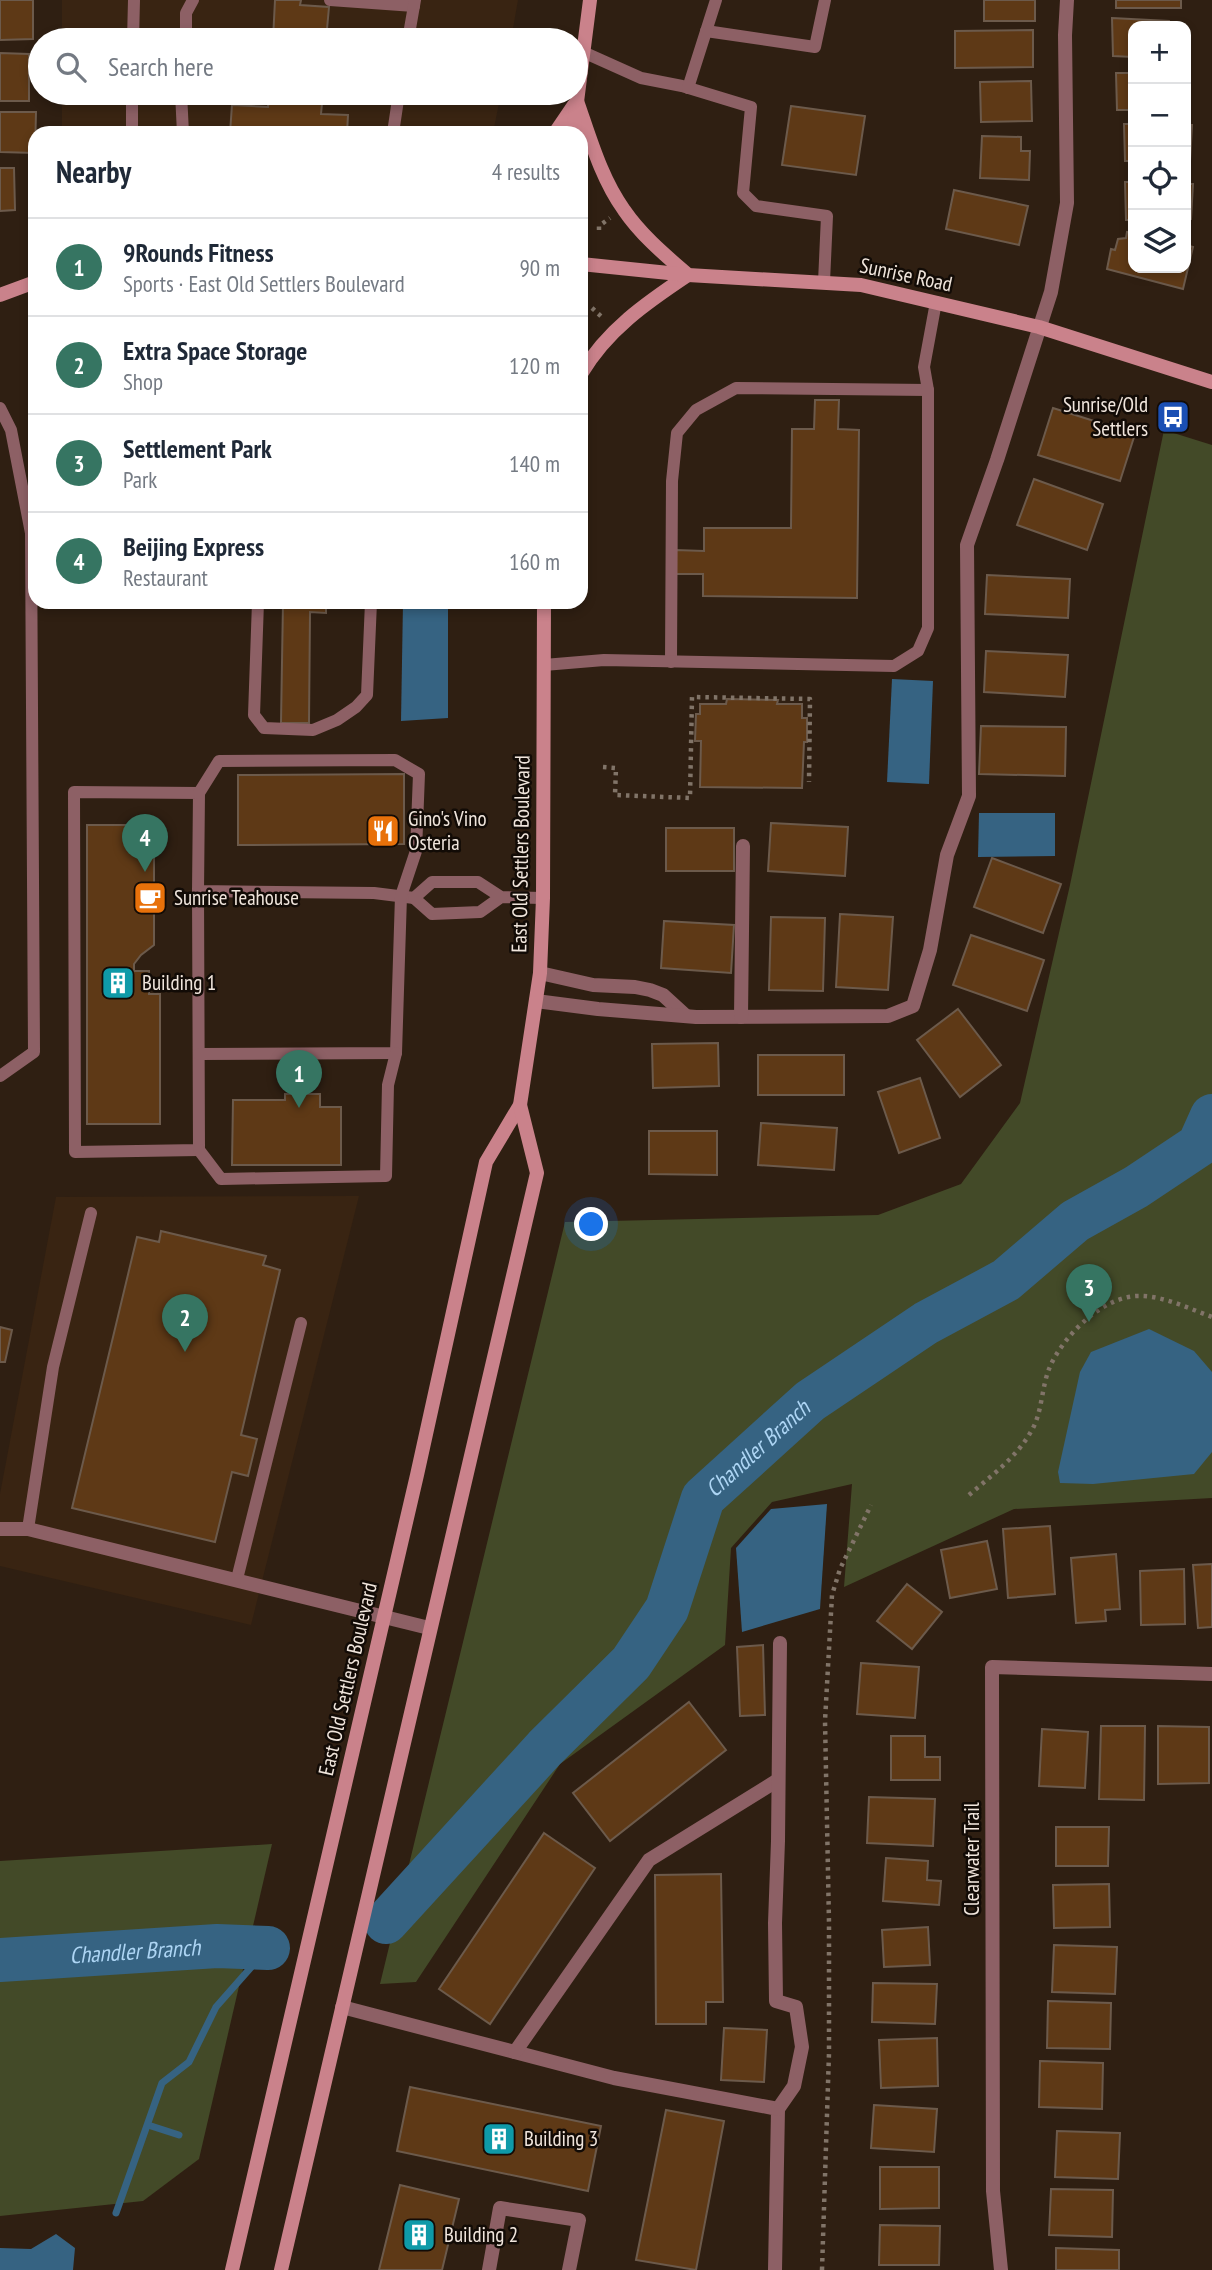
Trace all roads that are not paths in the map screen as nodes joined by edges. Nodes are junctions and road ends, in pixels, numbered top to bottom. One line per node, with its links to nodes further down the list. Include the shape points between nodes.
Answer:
1 (134, 0): 9 (lane)
2 (193, 0): 10 (lane, via 186,13)
3 (330, 0): 8 (lane)
4 (590, 0): 12 (main road)
5 (716, 0): 13 (lane)
6 (825, 0): 13 (lane, via 814,47)
7 (1067, 0): 35 (street, via 1067,203 1051,292)
8 (414, 3): 11 (lane)
9 (133, 28)
10 (187, 28)
11 (410, 28)
12 (586, 28)
13 (706, 31): 15 (lane)
14 (588, 54): 15 (lane, via 641,78)
15 (688, 88): 31 (lane, via 751,107 743,194 756,206 827,216)
16 (132, 105): 22 (lane)
17 (182, 105): 23 (lane)
18 (398, 105): 24 (lane)
19 (574, 105): 25 (main road)
20 (576, 105): 26 (main road)
21 (578, 105): 27 (main road)
22 (131, 126)
23 (183, 126)
24 (394, 126)
25 (560, 126)
26 (574, 126)
27 (586, 126)
28 (588, 131): 30 (main road, via 622,208)
29 (588, 265): 30 (main road, Sunrise Road)
30 (688, 275): 31 (main road, Sunrise Road); 36 (main road, via 627,318)
31 (824, 282): 34 (main road, Sunrise Road, via 861,285)
32 (28, 285): 33 (main road)
33 (0, 295)
34 (936, 302): 35 (main road, Sunrise Road); 38 (lane, via 924,367)
35 (1039, 327): 37 (main road, Sunrise Road); 56 (street, via 967,545 968,796 947,855 930,950 913,1006 888,1016)
36 (588, 363)
37 (1212, 382)
38 (928, 390): 45 (lane, via 736,388 696,410 677,433 672,481); 45 (lane, via 928,628 918,651 894,666)
39 (0, 408): 40 (lane, via 11,430)
40 (28, 518)
41 (31, 609): 59 (lane, via 34,1052)
42 (258, 609): 43 (lane, via 254,715 264,728 313,730 337,720 367,695)
43 (371, 609)
44 (544, 609): 46 (main road, East Old Settlers Boulevard)
45 (671, 662): 46 (lane)
46 (544, 664): 52 (main road, East Old Settlers Boulevard)
47 (199, 793): 49 (lane); 50 (lane, via 219,761 395,760 419,774 416,851); 61 (lane, via 74,792 75,1152)
48 (743, 846): 56 (street)
49 (198, 891): 50 (lane, via 374,892); 58 (lane)
50 (408, 897): 51 (lane, via 432,882 478,882); 51 (lane, via 432,914 480,912); 57 (lane)
51 (501, 897): 52 (lane)
52 (543, 898): 53 (main road, East Old Settlers Boulevard)
53 (540, 973): 54 (main road, East Old Settlers Boulevard); 55 (street, via 593,985 650,990)
54 (536, 1001): 55 (street); 60 (main road, East Old Settlers Boulevard)
55 (691, 1016): 56 (street)
56 (741, 1017)
57 (396, 1053): 58 (lane); 61 (lane, via 388,1085 386,1176 221,1179)
58 (199, 1054): 61 (lane)
59 (0, 1076)
60 (520, 1105): 67 (main road, East Old Settlers Boulevard, via 486,1162); 68 (main road, East Old Settlers Boulevard, via 537,1173)
61 (199, 1150)
62 (91, 1213): 65 (lane, via 53,1367)
63 (301, 1323): 66 (lane)
64 (0, 1529): 65 (street)
65 (28, 1529): 66 (street)
66 (237, 1579): 67 (street)
67 (384, 1616): 68 (street); 75 (main road, East Old Settlers Boulevard)
68 (429, 1628): 72 (main road, East Old Settlers Boulevard)
69 (780, 1643): 71 (street)
70 (1212, 1674): 80 (street, Clearwater Trail, via 992,1667 993,2191)
71 (778, 1780): 73 (street, via 649,1860); 74 (street, via 776,2001 796,2007 802,2047 794,2086)
72 (342, 2007): 73 (street); 76 (main road, East Old Settlers Boulevard)
73 (515, 2052): 74 (street, via 614,2078)
74 (778, 2109): 79 (street)
75 (232, 2270)
76 (281, 2270)
77 (489, 2270): 78 (street, via 500,2208 579,2220)
78 (569, 2270)
79 (775, 2270)
80 (1001, 2270)

